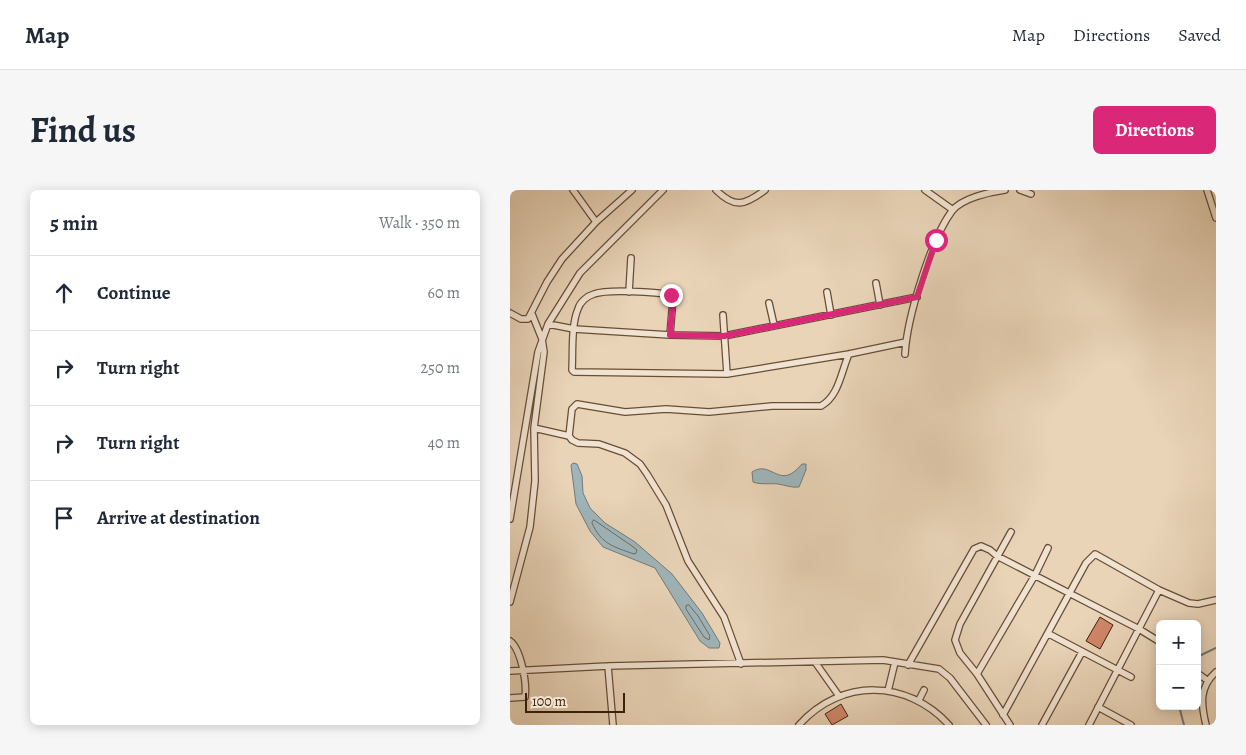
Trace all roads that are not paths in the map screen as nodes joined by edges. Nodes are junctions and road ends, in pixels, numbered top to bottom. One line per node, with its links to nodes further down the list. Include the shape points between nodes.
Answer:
1 (573, 190): 13 (street)
2 (632, 190): 13 (street)
3 (663, 190): 25 (street, via 580,273)
4 (716, 190): 5 (street, via 737,204)
5 (765, 190)
6 (925, 190): 11 (street)
7 (1005, 190): 11 (street, via 979,195)
8 (1020, 190): 10 (street)
9 (1207, 190): 12 (street)
10 (1031, 194)
11 (953, 210): 18 (street, via 932,248)
12 (1216, 218)
13 (596, 222): 22 (street, via 562,259)
14 (631, 258): 16 (street)
15 (876, 283): 20 (street)
16 (629, 292): 27 (street, via 600,292 587,298 578,309); 28 (street, via 671,295)
17 (827, 292): 24 (street)
18 (917, 297): 20 (street); 31 (street)
19 (769, 303): 26 (street)
20 (880, 305): 24 (street)
21 (510, 314): 22 (street, via 525,320)
22 (532, 314): 30 (street)
23 (723, 315): 29 (street)
24 (831, 315): 26 (street)
25 (548, 324): 27 (street); 30 (street)
26 (774, 325): 29 (street)
27 (574, 329): 28 (street); 34 (street, via 574,372)
28 (670, 335): 29 (street)
29 (724, 336): 34 (street)
30 (542, 339): 35 (street, via 543,364); 37 (street)
31 (906, 342): 32 (street); 33 (street)
32 (849, 354): 34 (street); 36 (street, via 834,395 820,406 772,406 709,412 666,409 625,412 577,404 572,410)
33 (905, 354)
34 (727, 374)
35 (534, 428): 36 (street); 45 (street, via 535,482 530,527)
36 (569, 436): 53 (street, via 578,443 599,444 625,454 640,464 666,505 688,561 724,618)
37 (510, 518)
38 (1011, 532): 40 (street)
39 (1048, 548): 41 (street)
40 (997, 556): 41 (street); 54 (street, via 981,546 974,549); 60 (street, via 960,624 955,640 960,653)
41 (1035, 576): 43 (street); 60 (street)
42 (1159, 590): 43 (street, via 1095,554 1086,563); 44 (street, via 1189,603); 46 (street)
43 (1069, 594): 46 (street); 47 (street)
44 (1216, 600)
45 (510, 602)
46 (1139, 629): 48 (street); 58 (street)
47 (1049, 634): 50 (street); 71 (street)
48 (1156, 640)
49 (510, 641): 56 (street, via 519,652)
50 (1082, 652): 58 (street); 78 (street)
51 (815, 662): 52 (street); 53 (street); 66 (street)
52 (896, 662): 54 (street); 64 (street)
53 (741, 664): 55 (street)
54 (908, 665): 76 (street, via 939,669 950,678)
55 (608, 666): 56 (street); 72 (street)
56 (522, 670): 57 (street); 67 (street, via 525,697)
57 (510, 671)
58 (1117, 671): 62 (street); 69 (street)
59 (1216, 672): 63 (street)
60 (977, 674): 71 (street)
61 (1201, 676): 63 (street)
62 (1131, 677)
63 (1207, 680): 81 (street, via 1202,697)
64 (888, 690): 66 (street, via 863,690); 68 (street)
65 (924, 690): 68 (street)
66 (839, 696): 73 (street, via 815,709)
67 (510, 698)
68 (918, 700): 70 (street)
69 (1098, 707): 79 (street); 80 (street)
70 (939, 714): 74 (street); 75 (street)
71 (1003, 715): 77 (street)
72 (613, 725)
73 (799, 725)
74 (944, 725)
75 (949, 725)
76 (986, 725)
77 (1010, 725)
78 (1042, 725)
79 (1089, 725)
80 (1131, 725)
81 (1206, 725)

